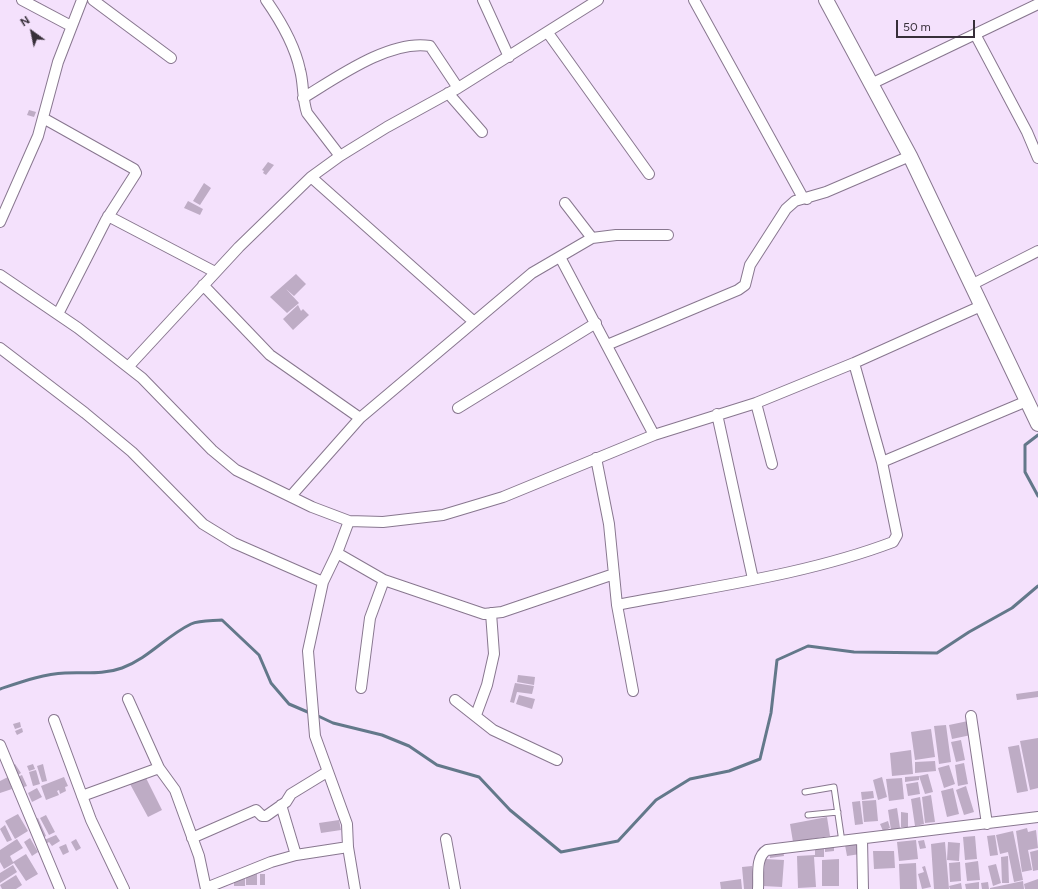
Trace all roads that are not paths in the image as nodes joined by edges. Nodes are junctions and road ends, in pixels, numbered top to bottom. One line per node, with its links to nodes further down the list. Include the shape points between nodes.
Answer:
1 (22, 0): 10 (street)
2 (82, 0): 10 (street)
3 (93, 0): 14 (street)
4 (266, 0): 18 (street, via 293,48 300,70)
5 (483, 0): 13 (street)
6 (598, 0): 11 (street)
7 (694, 0): 26 (street, via 802,196)
8 (826, 0): 15 (main road)
9 (1038, 4): 12 (street)
10 (71, 26): 19 (street)
11 (548, 33): 13 (street); 24 (street)
12 (975, 34): 15 (street); 23 (street)
13 (509, 57): 16 (street)
14 (171, 58)
15 (871, 84): 22 (main road)
16 (458, 88): 17 (street); 18 (street, via 430,46 421,44 378,54)
17 (448, 93): 20 (street); 21 (street)
18 (303, 98): 21 (street, via 307,113)
19 (43, 118): 28 (street, via 134,169 135,175); 29 (street, via 38,136)
20 (482, 132)
21 (340, 156): 25 (street)
22 (910, 156): 26 (street); 36 (main road)
23 (1038, 158)
24 (649, 174)
25 (311, 177): 34 (street); 40 (street)
26 (807, 199): 42 (street, via 795,202 786,209 750,265 745,285)
27 (565, 203): 31 (street)
28 (108, 216): 34 (street); 39 (street)
29 (0, 222)
30 (668, 235): 31 (street, via 616,235)
31 (592, 238): 33 (street)
32 (1038, 251): 36 (street)
33 (560, 257): 40 (street, via 532,273); 41 (street)
34 (215, 272): 37 (street)
35 (0, 274): 39 (street)
36 (971, 284): 38 (main road)
37 (204, 285): 45 (street); 50 (street, via 270,355)
38 (981, 306): 44 (street); 46 (main road)
39 (58, 314): 45 (street)
40 (473, 321): 50 (street)
41 (596, 323): 42 (street); 48 (street)
42 (607, 345): 52 (street)
43 (0, 348): 62 (street, via 132,452 203,524 234,543)
44 (854, 363): 47 (street); 54 (street)
45 (128, 367): 56 (street, via 142,378 212,450 236,470)
46 (1027, 401): 51 (main road); 54 (street)
47 (756, 403): 49 (street); 55 (street)
48 (458, 408)
49 (717, 414): 52 (street); 60 (street)
50 (360, 418): 56 (street)
51 (1037, 421)
52 (654, 434): 53 (street)
53 (596, 458): 57 (street, via 503,497 443,515 383,522); 59 (street, via 609,524)
54 (882, 462): 60 (street, via 897,535 894,542)
55 (772, 464)
56 (291, 496): 57 (street)
57 (349, 521): 58 (street)
58 (337, 553): 61 (street); 62 (street)
59 (614, 574): 63 (street); 64 (street, via 502,612)
60 (753, 579): 63 (street)
61 (384, 580): 64 (street, via 484,614); 65 (street, via 370,618)
62 (323, 582): 75 (street, via 308,652 315,736)
63 (617, 605): 66 (street)
64 (491, 613): 69 (street, via 494,654 487,685)
65 (361, 688)
66 (633, 691)
67 (128, 699): 74 (street)
68 (455, 700): 69 (street)
69 (476, 715): 73 (street, via 494,730)
70 (971, 716): 82 (street)
71 (54, 720): 77 (street)
72 (0, 745): 89 (street)
73 (557, 760)
74 (159, 768): 77 (street); 83 (street, via 175,790)
75 (327, 772): 78 (street, via 291,794); 87 (street, via 348,824)
76 (806, 792): 79 (lane, via 834,787)
77 (82, 796): 90 (street)
78 (281, 805): 83 (street, via 266,816 262,816 256,810); 88 (street)
79 (838, 812): 80 (lane); 86 (lane)
80 (808, 815)
81 (1038, 817): 82 (street)
82 (987, 824): 85 (street)
83 (192, 838): 91 (street)
84 (446, 839): 93 (street)
85 (862, 839): 86 (street); 95 (street)
86 (842, 842): 94 (street, via 767,850 761,853)
87 (348, 847): 88 (street); 92 (street)
88 (296, 855): 91 (street, via 271,862)
89 (60, 889)
90 (124, 889)
91 (206, 889)
92 (355, 889)
93 (455, 889)
94 (758, 889)
95 (863, 889)

